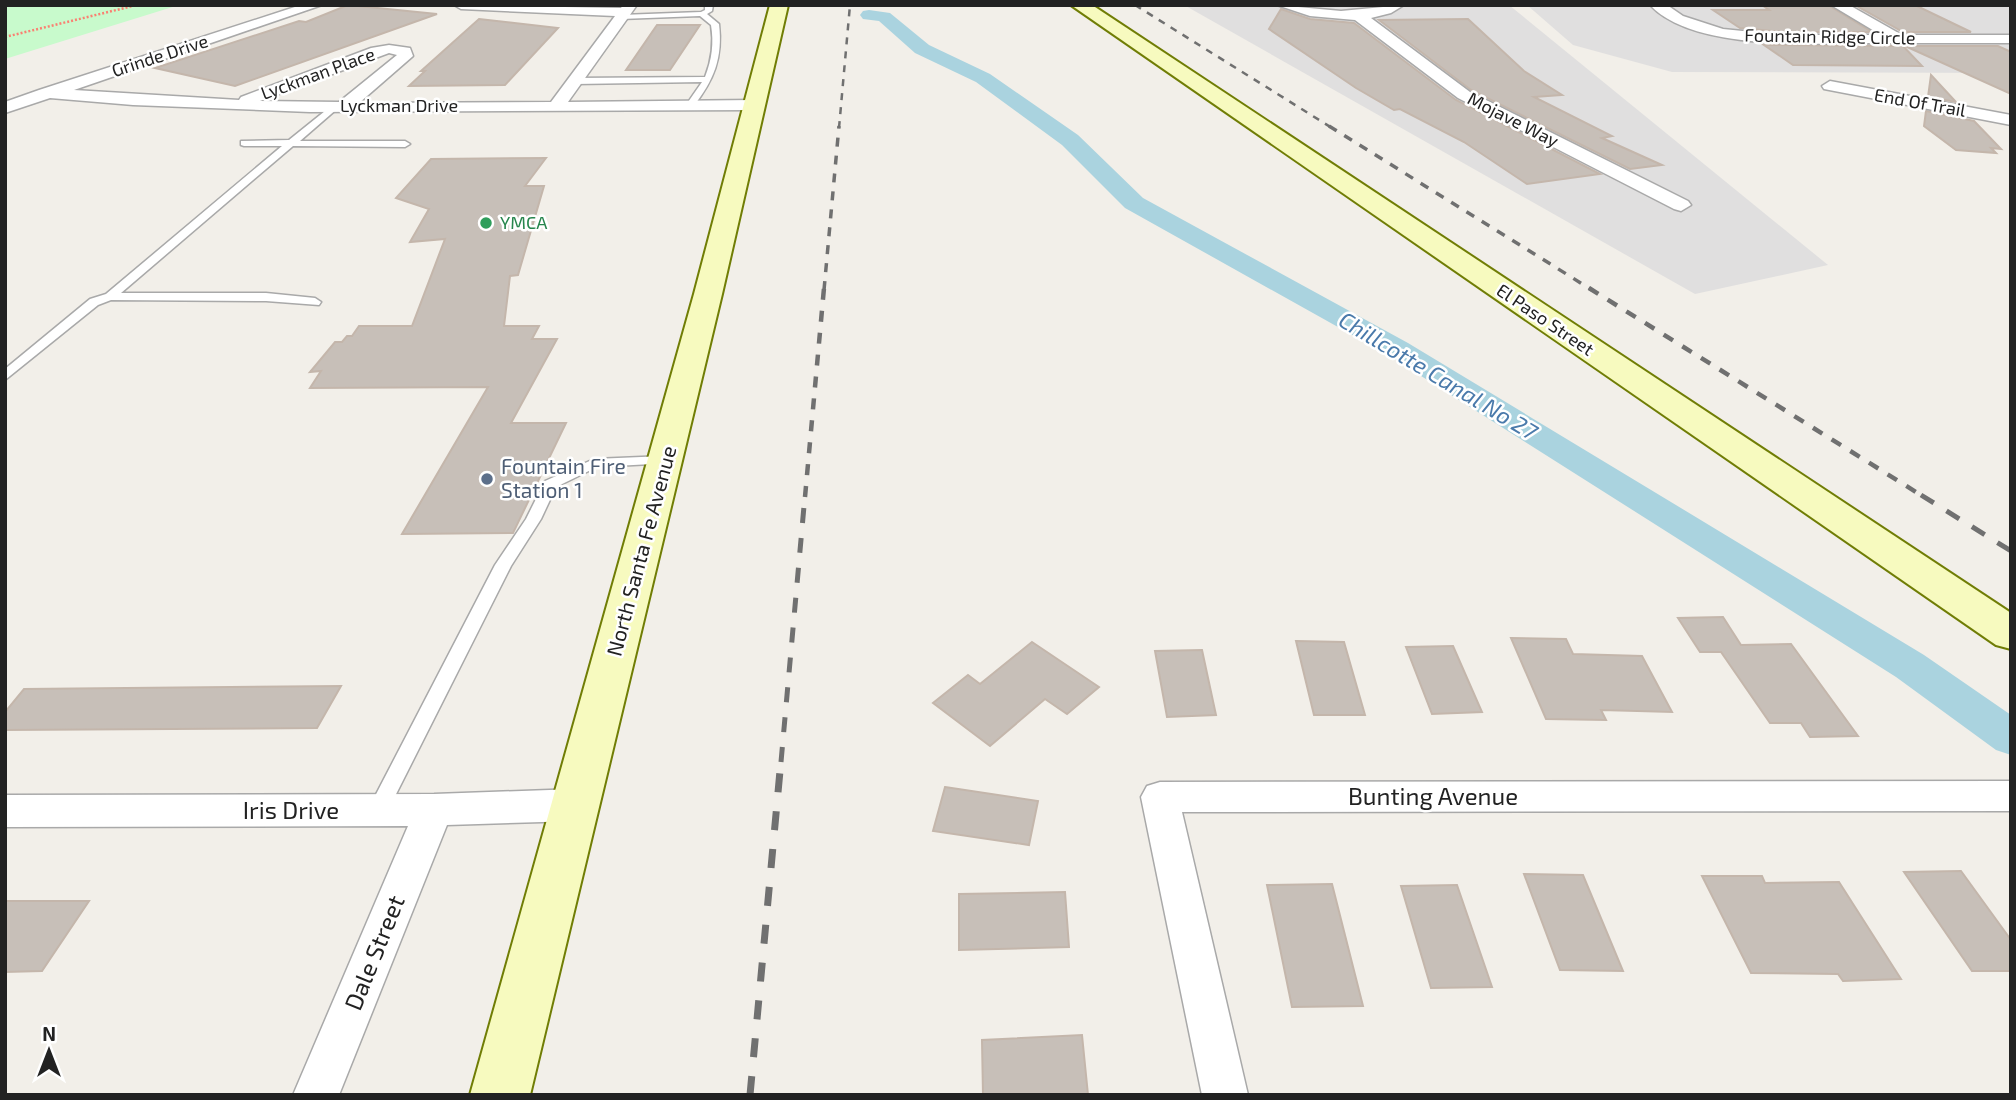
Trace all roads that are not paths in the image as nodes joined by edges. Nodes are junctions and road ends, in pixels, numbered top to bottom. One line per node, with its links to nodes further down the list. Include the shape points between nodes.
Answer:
1 (315, 5): 18 (street, Grinde Drive)
2 (461, 5): 10 (street)
3 (709, 5): 11 (lane)
4 (779, 5): 19 (main road, North Santa Fe Avenue)
5 (1080, 5): 34 (main road, El Paso Street)
6 (1284, 5): 12 (street)
7 (1397, 5): 12 (street)
8 (1657, 5): 13 (street, Fountain Ridge Circle, via 1678,19 1721,33 1783,39)
9 (1838, 5): 13 (street)
10 (625, 11): 11 (lane); 16 (street)
11 (702, 14): 15 (lane, via 715,24 719,47)
12 (1357, 15): 29 (street, Mojave Way, via 1464,95)
13 (1898, 38): 14 (street, Fountain Ridge Circle)
14 (2011, 39)
15 (708, 79): 16 (lane); 23 (lane)
16 (575, 81): 22 (street)
17 (1830, 86): 25 (street, End Of Trail)
18 (45, 93): 20 (street, Lyckman Drive); 24 (street, Grinde Drive)
19 (754, 105): 23 (street, Lyckman Drive); 33 (main road, North Santa Fe Avenue)
20 (232, 106): 21 (street, Lyckman Drive); 21 (street, Lyckman Place, via 376,51 405,51 405,56)
21 (340, 106): 22 (street, Lyckman Drive); 27 (lane)
22 (556, 106): 23 (street, Lyckman Drive)
23 (690, 106)
24 (5, 108)
25 (2011, 120)
26 (244, 143): 27 (lane)
27 (291, 143): 28 (lane); 30 (lane)
28 (405, 144)
29 (1681, 205)
30 (110, 296): 31 (lane, via 266,297); 32 (lane, via 94,302)
31 (315, 302)
32 (5, 376)
33 (665, 460): 36 (main road, North Santa Fe Avenue); 37 (lane, via 594,463 550,484 503,565)
34 (2011, 634)
35 (2011, 796): 42 (street, Bunting Avenue, via 1160,797)
36 (577, 805): 38 (street, Iris Drive); 41 (main road, North Santa Fe Avenue)
37 (378, 810): 38 (street, Iris Drive); 39 (street, Iris Drive)
38 (434, 810): 40 (street, Dale Street)
39 (5, 811)
40 (316, 1095)
41 (500, 1095)
42 (1225, 1095)

